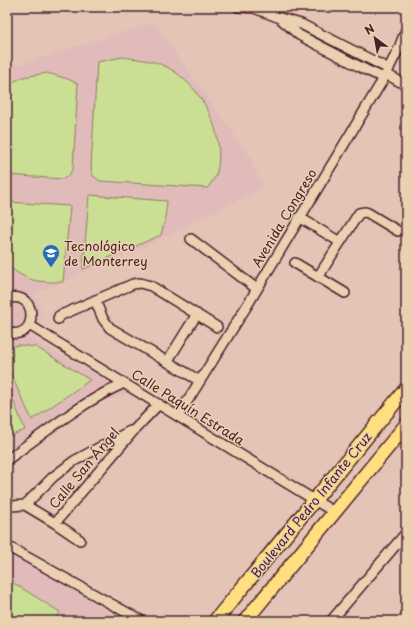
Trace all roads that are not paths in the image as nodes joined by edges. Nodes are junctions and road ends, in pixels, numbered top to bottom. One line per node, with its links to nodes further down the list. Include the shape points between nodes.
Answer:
1 (238, 7): 2 (street)
2 (253, 8): 4 (street, via 280,18 299,35 366,70)
3 (406, 30): 4 (street, Avenida Congreso)
4 (386, 74): 5 (street); 6 (street, Avenida Congreso)
5 (406, 85)
6 (299, 217): 9 (street); 12 (street, Avenida Congreso)
7 (398, 231): 9 (street, via 368,212 362,212 356,215)
8 (191, 238): 12 (street)
9 (340, 242): 11 (street)
10 (295, 263): 11 (street)
11 (318, 277): 13 (street)
12 (257, 289): 22 (street, Avenida Congreso)
13 (345, 293)
14 (7, 299): 18 (street, via 18,298 28,305 32,317)
15 (96, 300): 16 (street, via 140,283 151,286); 17 (street, via 59,316); 21 (street, via 103,319 110,328)
16 (197, 314): 19 (street); 21 (street)
17 (58, 319)
18 (29, 325): 20 (street, via 16,334); 23 (street, Calle Paquín Estrada)
19 (217, 327)
20 (7, 332)
21 (167, 362): 22 (street)
22 (200, 382): 26 (street, Avenida Congreso)
23 (124, 383): 25 (street, Calle Paquín Estrada); 29 (street, via 47,429)
24 (406, 389): 30 (highway, Boulevard Pedro Infante Cruz)
25 (159, 404): 26 (street, Calle Paquín Estrada); 28 (street, Calle San Ángel)
26 (178, 416): 30 (street, Calle Paquín Estrada)
27 (406, 426): 33 (highway, Boulevard Pedro Infante Cruz)
28 (134, 429): 31 (street, Calle San Ángel, via 74,461 53,476); 34 (street, Calle San Ángel)
29 (7, 460)
30 (315, 500): 33 (street, Calle Paquín Estrada); 39 (highway, Boulevard Pedro Infante Cruz)
31 (25, 505): 32 (street); 34 (street, Calle San Ángel)
32 (10, 506)
33 (334, 512): 40 (highway, Boulevard Pedro Infante Cruz)
34 (55, 523): 36 (street)
35 (406, 533): 41 (street)
36 (80, 540)
37 (7, 546): 38 (street)
38 (142, 621)
39 (215, 621)
40 (245, 621)
41 (331, 621)

